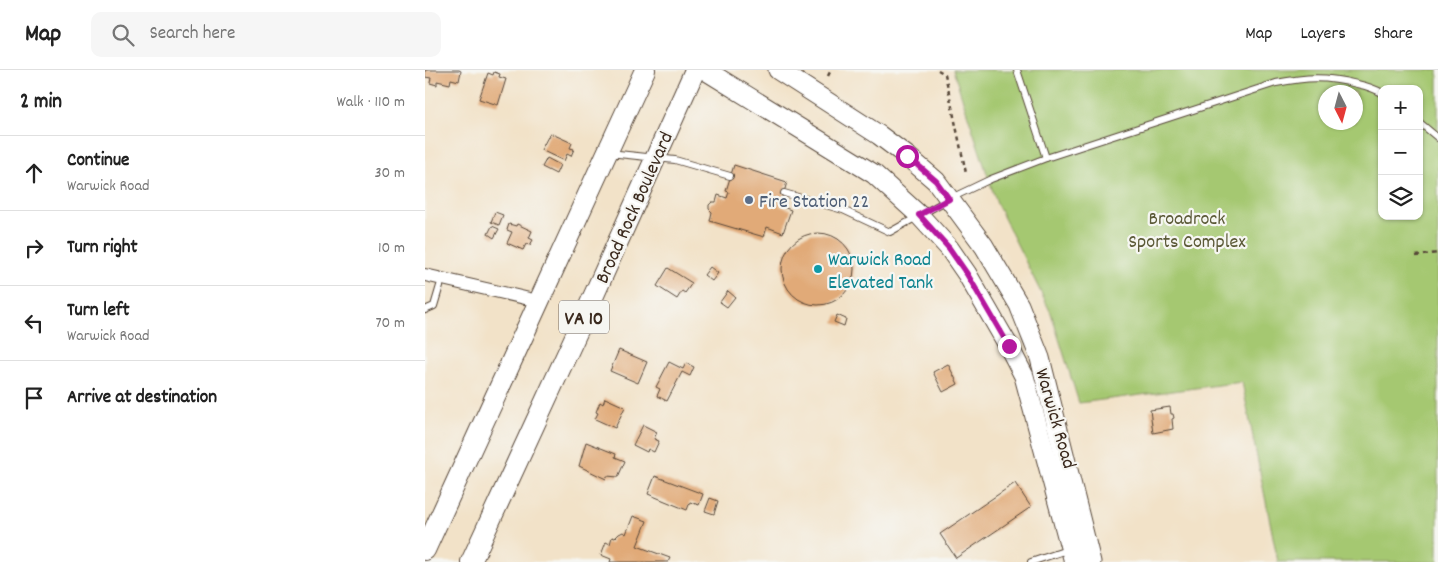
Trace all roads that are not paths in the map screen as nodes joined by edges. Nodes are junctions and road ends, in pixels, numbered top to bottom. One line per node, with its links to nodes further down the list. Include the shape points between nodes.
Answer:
1 (645, 70): 9 (main road, VA 10)
2 (695, 70): 10 (main road, Broad Rock Boulevard / VA 10)
3 (705, 70): 15 (main road, Warwick Road, via 874,174)
4 (779, 70): 14 (main road, Warwick Road, via 907,156 936,181)
5 (1017, 70): 11 (lane)
6 (1378, 90): 11 (lane, via 1329,77 1276,83)
7 (1423, 125): 8 (lane)
8 (1438, 138)
9 (607, 153): 10 (lane); 18 (main road, VA 10)
10 (656, 157): 12 (lane); 22 (main road, Broad Rock Boulevard / VA 10)
11 (1047, 158): 14 (lane)
12 (730, 176)
13 (784, 193): 15 (lane, via 843,210 890,232)
14 (949, 199): 15 (lane); 21 (main road, Warwick Road, via 984,246 1019,305 1040,358)
15 (919, 215): 21 (main road, Warwick Road, via 967,274 1009,346 1023,376)
16 (425, 275): 17 (street)
17 (443, 279): 18 (street); 19 (lane, via 434,306)
18 (538, 301): 20 (main road, VA 10)
19 (425, 310)
20 (425, 550)
21 (1077, 551): 23 (lane); 24 (main road, Warwick Road)
22 (471, 562)
23 (1031, 562)
24 (1091, 562)

